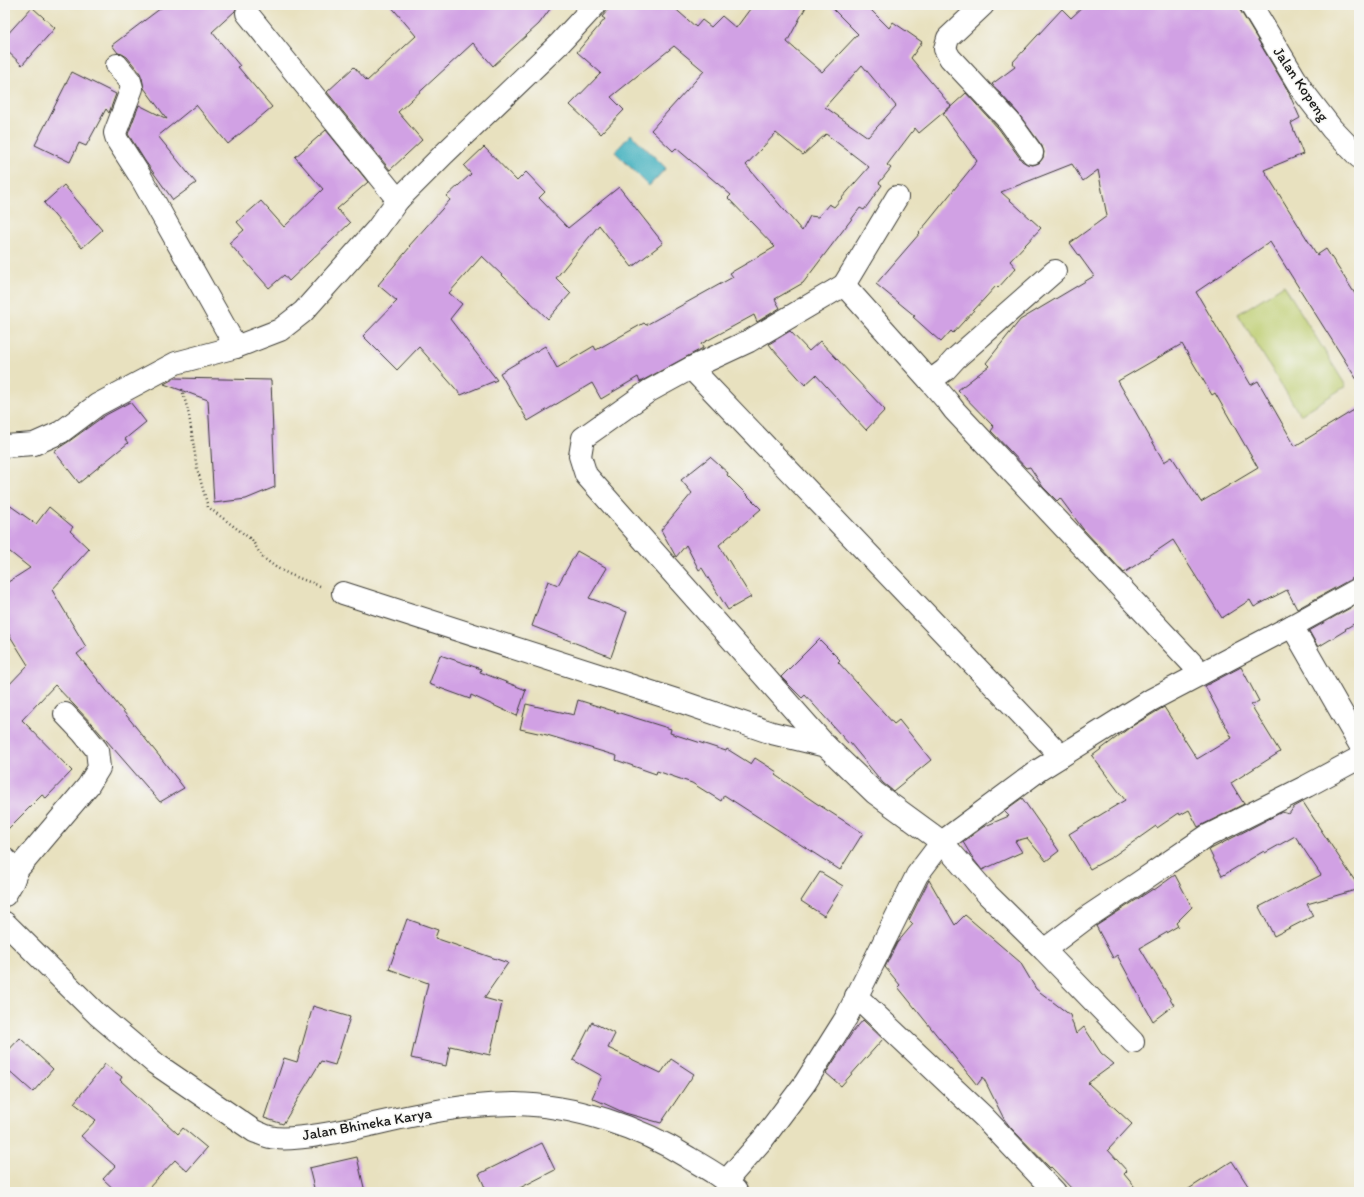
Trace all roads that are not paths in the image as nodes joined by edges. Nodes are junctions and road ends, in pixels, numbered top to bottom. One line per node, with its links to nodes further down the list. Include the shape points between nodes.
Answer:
1 (595, 5): 9 (street, via 560,43)
2 (983, 5): 6 (street, via 948,38 944,49 1009,121)
3 (1250, 5): 7 (street, Jalan Kopeng, via 1302,90 1332,129)
4 (248, 13): 9 (street)
5 (117, 65): 12 (street, via 130,81 132,88 115,137 140,176)
6 (1032, 153)
7 (1359, 157)
8 (897, 197): 11 (street)
9 (398, 200): 12 (street, via 303,312 280,330)
10 (1055, 271): 14 (street)
11 (844, 285): 13 (street, via 749,340); 14 (street)
12 (236, 347): 15 (street, via 176,363 97,405 61,432 34,444)
13 (691, 368): 22 (street, via 649,391 583,438 580,456 586,475); 23 (street)
14 (930, 381): 19 (street, via 954,410)
15 (5, 446)
16 (1359, 589): 18 (street)
17 (343, 593): 22 (street, via 772,733)
18 (1292, 626): 19 (street); 21 (street)
19 (1201, 673): 23 (street, via 1151,700)
20 (65, 714): 26 (street, via 97,750 99,768 88,786)
21 (1359, 743)
22 (826, 746): 25 (street, via 876,793)
23 (1061, 756): 25 (street)
24 (1359, 758): 29 (street, via 1207,836 1089,916)
25 (942, 842): 29 (street, via 988,895); 30 (street, via 917,875)
26 (11, 864): 27 (street, via 13,881)
27 (5, 895)
28 (5, 923): 32 (street, Jalan Bhineka Karya, via 97,1014 156,1064 254,1131 271,1137 287,1138 322,1135 417,1114 476,1106 516,1104 549,1107 589,1115 633,1130 676,1150)
29 (1044, 950): 31 (street)
30 (856, 996): 32 (street, via 846,1018 805,1083); 33 (street, via 984,1117)
31 (1132, 1042)
32 (731, 1186)
33 (1055, 1192)

